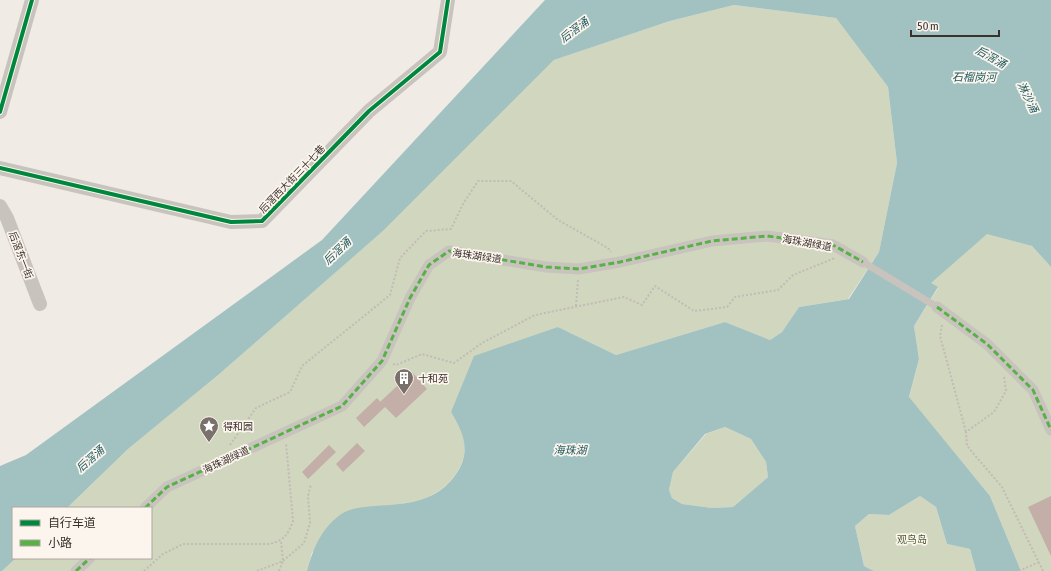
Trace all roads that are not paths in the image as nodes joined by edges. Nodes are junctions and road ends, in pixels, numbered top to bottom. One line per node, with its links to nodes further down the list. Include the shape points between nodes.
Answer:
1 (32, 0): 3 (street)
2 (448, 0): 4 (street, 后滘西大街三十七巷, via 440,52 369,111 262,221 231,222)
3 (0, 112)
4 (0, 168)
5 (0, 206): 7 (street, 后滘东一街)
6 (863, 262): 8 (lane); 10 (street, 海珠湖绿道, via 833,245 767,236 712,241 579,269 546,267 449,250 429,265 410,298 382,361 342,406 167,487)
7 (40, 304)
8 (940, 310): 9 (street, via 987,344 1033,390)
9 (1051, 430)
10 (146, 507)
11 (89, 559): 12 (street)
12 (76, 571)

